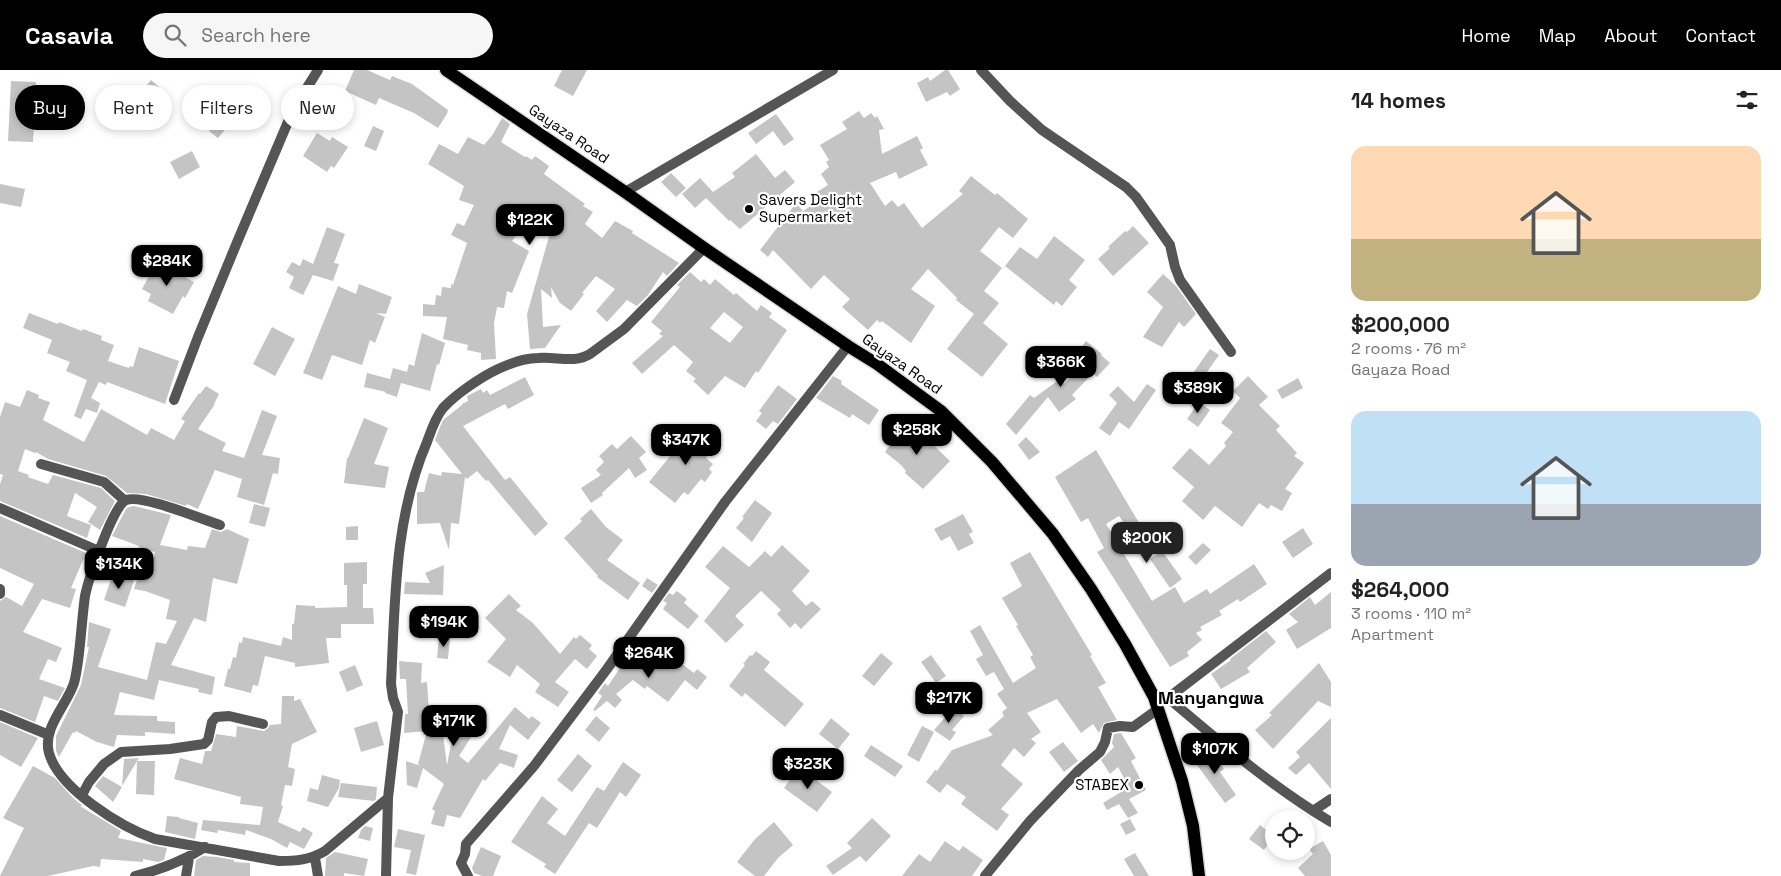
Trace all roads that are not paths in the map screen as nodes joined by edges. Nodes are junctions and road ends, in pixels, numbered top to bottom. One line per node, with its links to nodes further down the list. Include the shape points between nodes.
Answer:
1 (318, 70): 9 (street, via 293,110)
2 (446, 70): 5 (main road, Gayaza Road)
3 (833, 70): 5 (street)
4 (981, 70): 8 (street, via 1042,130 1136,197 1170,245 1180,280)
5 (625, 192): 6 (main road, Gayaza Road)
6 (704, 248): 7 (main road, Gayaza Road); 24 (street, via 624,329 584,358 524,359 498,369 468,388 436,419 418,463 404,511 391,684 398,722)
7 (848, 346): 19 (main road, Gayaza Road, via 941,411 992,462 1064,550 1125,644); 37 (street, via 725,502 534,766 466,844 461,863)
8 (1231, 352)
9 (174, 400)
10 (41, 464): 11 (street, via 104,482)
11 (124, 500): 13 (street, via 149,501); 14 (street, via 116,508)
12 (0, 508): 14 (street)
13 (220, 525)
14 (99, 551): 22 (street, via 86,595 74,683)
15 (1331, 573): 18 (street)
16 (0, 589): 17 (street)
17 (0, 594)
18 (1168, 698): 19 (street); 26 (street, via 1245,763)
19 (1156, 703): 38 (street, via 1133,727 1108,728 1100,752 1030,821); 39 (main road, Gayaza Road, via 1182,781 1193,826)
20 (0, 715): 22 (street)
21 (263, 724): 23 (street, via 229,716 216,717 204,744 121,752 104,764)
22 (49, 735): 23 (street, via 48,751 55,767)
23 (82, 795): 30 (street, via 97,809 138,833)
24 (388, 798): 32 (street); 36 (street)
25 (1331, 799): 27 (street)
26 (1312, 810)
27 (1314, 810)
28 (1315, 812): 29 (street)
29 (1331, 822)
30 (205, 847): 31 (street); 32 (street, via 279,861)
31 (189, 858): 33 (street); 34 (street)
32 (315, 858): 35 (street)
33 (135, 876)
34 (186, 876)
35 (318, 876)
36 (386, 876)
37 (468, 876)
38 (985, 876)
39 (1199, 876)

